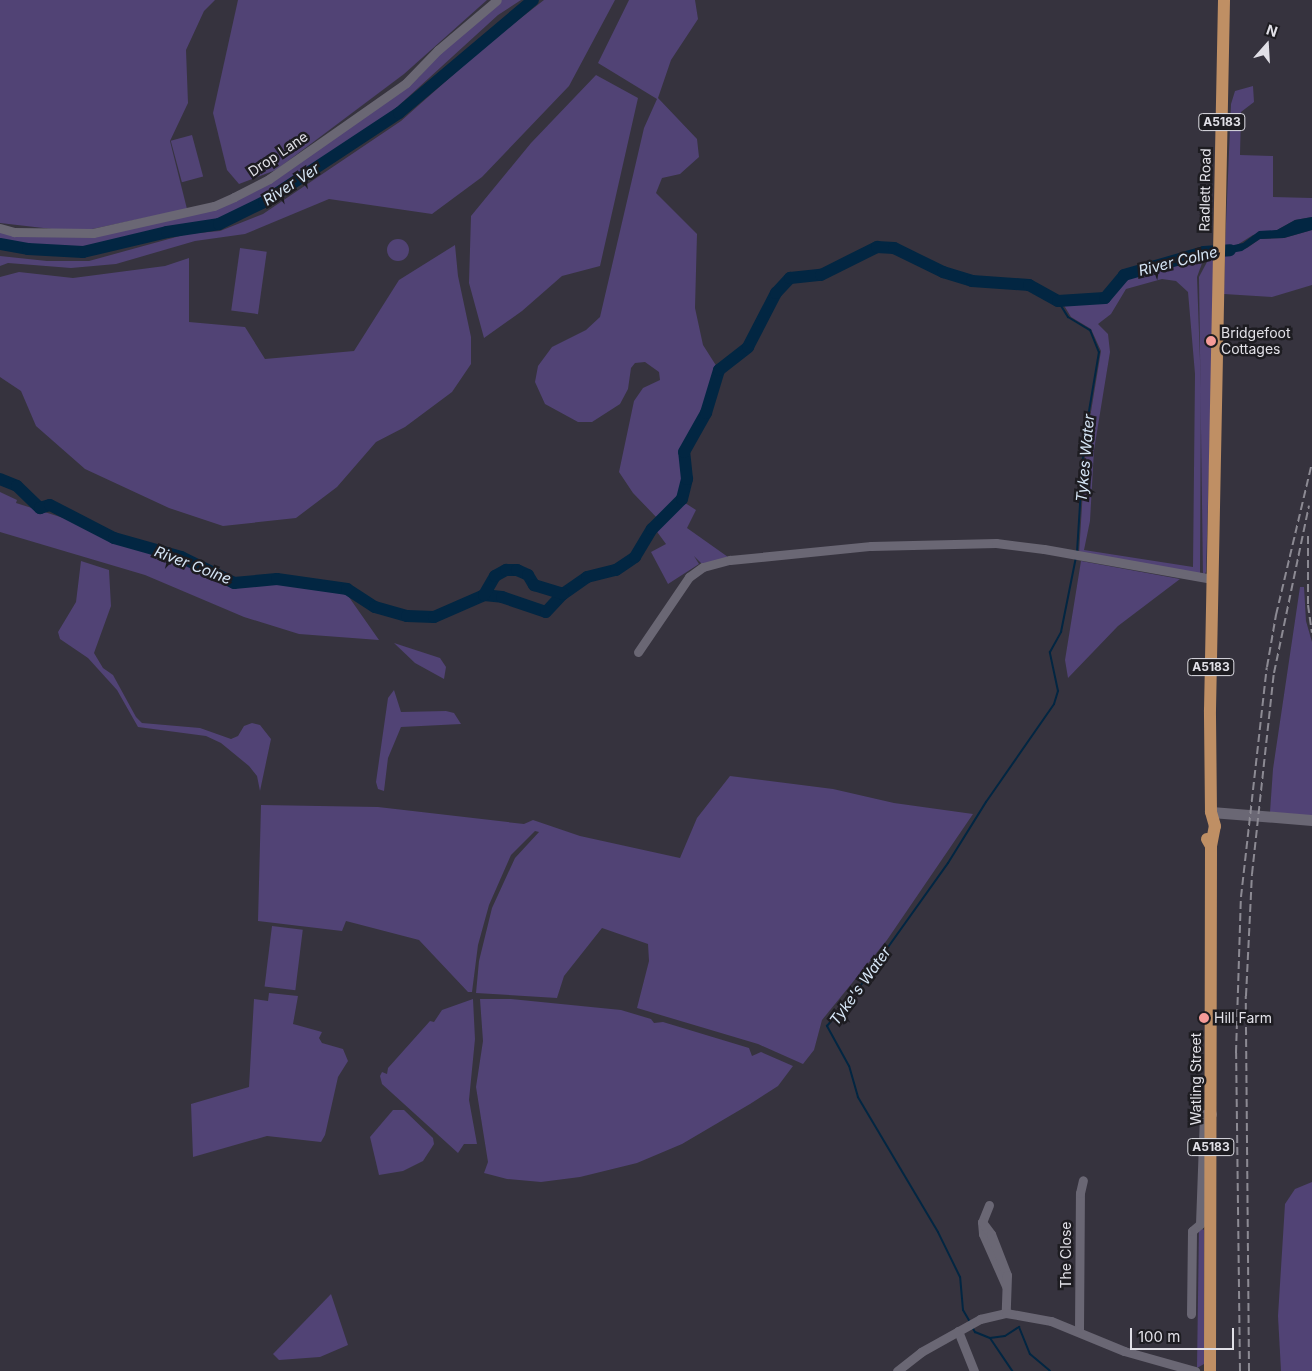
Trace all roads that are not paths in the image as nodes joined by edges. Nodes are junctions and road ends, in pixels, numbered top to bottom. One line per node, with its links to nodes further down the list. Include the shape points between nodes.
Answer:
1 (497, 0): 3 (street, Drop Lane, via 438,50 406,83 269,179 234,197 214,206 93,233 14,232)
2 (1224, 0): 4 (main road, Radlett Road / A5183)
3 (0, 228)
4 (1212, 579): 5 (street, via 996,543 871,546 730,560 703,567 690,577); 6 (main road, A5183)
5 (638, 652)
6 (1211, 812): 7 (main road); 10 (main road, Watling Street / A5183, via 1208,837 1211,846 1212,1114)
7 (1312, 820)
8 (1083, 1180): 13 (street, The Close, via 1080,1193)
9 (989, 1205): 11 (street, via 982,1222 990,1252 1006,1286)
10 (1204, 1224): 12 (street, via 1192,1231); 18 (main road, Watling Street / A5183)
11 (1006, 1313): 13 (street); 14 (street, via 971,1324)
12 (1190, 1314)
13 (1079, 1330): 17 (street, via 1124,1351)
14 (958, 1332): 15 (street); 16 (street)
15 (897, 1371)
16 (974, 1371)
17 (1194, 1371)
18 (1210, 1371)

